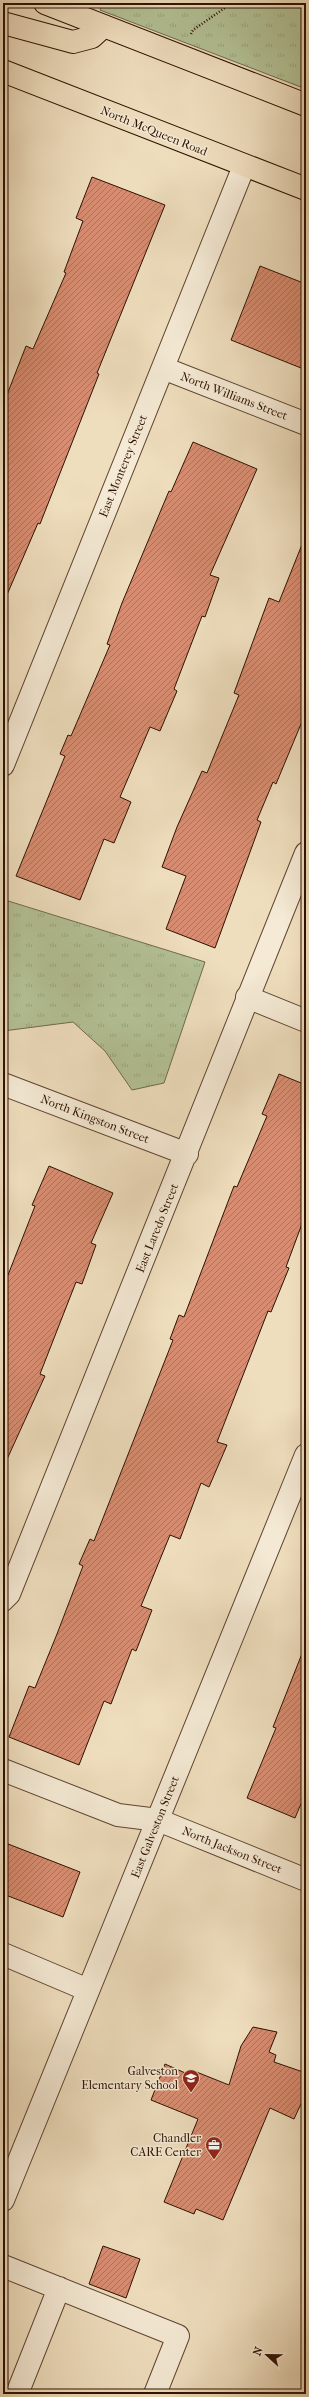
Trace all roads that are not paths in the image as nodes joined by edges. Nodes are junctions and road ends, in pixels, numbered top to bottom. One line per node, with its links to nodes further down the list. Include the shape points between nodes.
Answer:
1 (46, 3): 3 (main road)
2 (3, 23): 3 (main road, via 73,42 92,37)
3 (104, 26): 5 (main road)
4 (3, 71): 6 (main road, North McQueen Road)
5 (306, 105)
6 (244, 166): 7 (main road, North McQueen Road); 8 (street, East Monterey Street)
7 (306, 190)
8 (163, 368): 9 (street, North Williams Street); 10 (street, East Monterey Street)
9 (306, 424)
10 (3, 765)
11 (306, 853): 12 (street, East Laredo Street)
12 (247, 997): 13 (street); 15 (street, East Laredo Street)
13 (306, 1021)
14 (3, 1084): 15 (street, North Kingston Street)
15 (187, 1154): 17 (street, East Laredo Street, via 9,1594)
16 (306, 1455): 19 (street, East Galveston Street)
17 (3, 1600)
18 (3, 1770): 19 (street, North Jackson Street, via 118,1815)
19 (158, 1820): 20 (street, North Jackson Street); 22 (street, East Galveston Street)
20 (306, 1880)
21 (3, 1954): 22 (street)
22 (88, 1990): 23 (street, East Galveston Street)
23 (3, 2200)
24 (3, 2266): 25 (street)
25 (59, 2288): 26 (street); 27 (street, via 178,2336)
26 (17, 2394)
27 (155, 2394)

